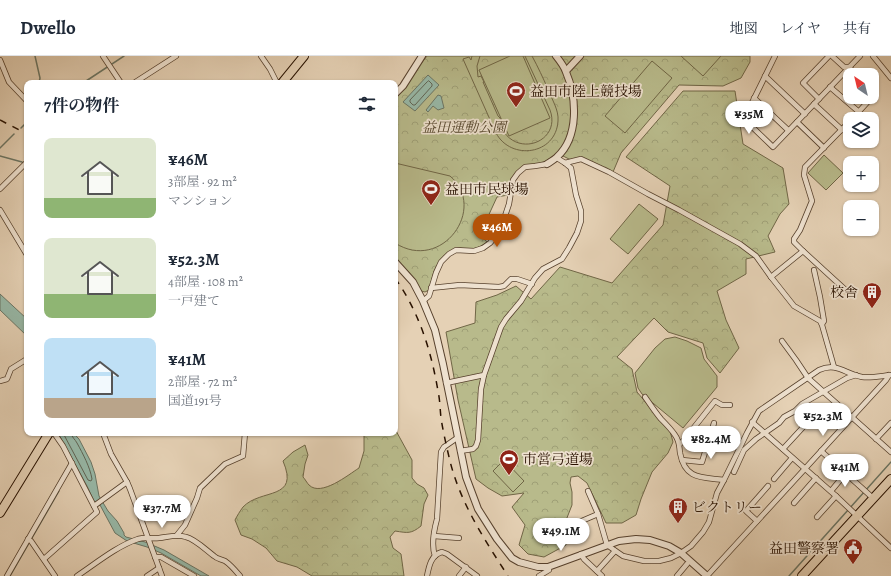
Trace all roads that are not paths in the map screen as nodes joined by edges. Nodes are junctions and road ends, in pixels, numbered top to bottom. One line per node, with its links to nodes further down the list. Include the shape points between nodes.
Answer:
1 (103, 56): 18 (street)
2 (176, 56): 19 (street)
3 (261, 56): 20 (street)
4 (304, 56): 21 (highway)
5 (422, 56): 23 (street)
6 (556, 56): 15 (street)
7 (580, 56): 15 (street)
8 (775, 56): 16 (street)
9 (829, 56): 26 (street, via 803,83)
10 (832, 56): 14 (street, via 844,67)
11 (860, 56): 14 (street)
12 (873, 56): 17 (street)
13 (0, 60): 24 (street, via 9,82)
14 (849, 67): 22 (street)
15 (566, 71): 35 (street, via 574,106 573,125 571,136)
16 (765, 76): 25 (street); 30 (street)
17 (891, 78)
18 (119, 80)
19 (139, 80)
20 (276, 80)
21 (284, 80)
22 (830, 87): 26 (street); 29 (street)
23 (398, 91)
24 (24, 98)
25 (754, 98): 32 (street); 32 (street, via 744,119 772,147)
26 (819, 99): 27 (street)
27 (814, 104): 30 (street); 33 (street)
28 (866, 104): 29 (street)
29 (859, 112)
30 (805, 114): 31 (street)
31 (797, 122): 32 (street); 34 (street)
32 (788, 130)
33 (842, 130): 34 (street)
34 (824, 148): 42 (street, via 805,167 804,175 812,201 794,239)
35 (557, 158): 36 (street); 37 (street)
36 (566, 163): 45 (street, via 581,159 713,228 756,256); 46 (street, via 571,168 581,221 570,248 562,259 543,269)
37 (547, 164): 47 (street, via 525,167 518,173 513,180 509,204 500,231 483,248 474,252 456,250 449,254 441,262)
38 (24, 165): 39 (street)
39 (0, 189)
40 (0, 210): 41 (street)
41 (24, 250)
42 (803, 251): 45 (street); 48 (street)
43 (398, 265): 49 (street, via 413,282)
44 (814, 270): 50 (street, via 824,321)
45 (771, 277): 50 (street, via 794,306)
46 (532, 284): 47 (street, via 511,278 504,286 499,287); 54 (street, via 501,327)
47 (431, 288): 49 (street, via 429,296)
48 (851, 295)
49 (423, 301): 59 (street, via 435,330)
50 (822, 324): 53 (street)
51 (782, 341): 57 (street)
52 (24, 361): 58 (street, via 11,369 7,379)
53 (834, 367): 55 (street); 57 (street, via 826,367)
54 (484, 375): 59 (street); 77 (street, via 478,440 474,449)
55 (856, 375): 56 (street, via 869,378); 60 (street)
56 (890, 375): 63 (street)
57 (808, 378): 60 (street); 64 (street, via 759,411)
58 (0, 381)
59 (446, 383): 73 (street)
60 (824, 392): 63 (street); 68 (street, via 802,404)
61 (645, 396): 75 (street)
62 (730, 405): 75 (street, via 722,405 715,401)
63 (852, 417): 74 (street); 78 (street)
64 (752, 422): 68 (street); 89 (street)
65 (714, 423): 81 (street, via 702,462)
66 (891, 423): 74 (street)
67 (806, 424): 76 (street)
68 (765, 433): 76 (street); 84 (street, via 744,450)
69 (47, 436): 98 (highway)
70 (56, 436): 82 (street)
71 (104, 436): 90 (street)
72 (245, 436): 104 (street, via 243,456 225,464 200,488 185,526)
73 (457, 438): 77 (street); 105 (street, via 441,452)
74 (876, 439): 79 (street)
75 (680, 444): 81 (street)
76 (783, 449): 80 (street)
77 (460, 451): 119 (street, via 478,509 497,539 512,558 519,562)
78 (822, 451): 83 (street); 85 (street)
79 (891, 452)
80 (792, 458): 83 (street); 87 (street)
81 (682, 460): 89 (street, via 690,473 699,477)
82 (72, 463): 97 (street); 107 (street)
83 (805, 469): 86 (street); 102 (street)
84 (734, 472)
85 (846, 473): 93 (street); 95 (street)
86 (816, 478): 93 (street); 96 (street)
87 (774, 479)
88 (891, 479): 95 (highway)
89 (724, 480): 112 (street, via 717,493 709,522 691,546)
90 (127, 482): 97 (street); 108 (street)
91 (768, 486): 102 (street, via 746,511)
92 (588, 491): 99 (street)
93 (831, 491): 94 (street)
94 (836, 496): 100 (street); 101 (street)
95 (874, 499): 100 (highway)
96 (794, 503)
97 (95, 505): 116 (street, via 98,512)
98 (0, 513)
99 (598, 514): 103 (street); 109 (street)
100 (857, 516): 110 (street); 136 (highway)
101 (817, 517)
102 (758, 521): 135 (street)
103 (577, 523)
104 (177, 535): 108 (street); 128 (street, via 191,539 217,559 232,566)
105 (434, 536): 106 (street); 115 (street)
106 (459, 538)
107 (28, 539): 116 (street); 122 (street)
108 (148, 540): 114 (street); 124 (street, via 138,539 129,543)
109 (606, 545): 111 (street); 112 (street, via 636,539 650,540); 113 (street)
110 (891, 548)
111 (616, 551): 112 (street, via 623,556 644,561 659,561); 121 (street)
112 (681, 553): 135 (street)
113 (581, 554): 119 (street); 121 (street)
114 (154, 555): 120 (street); 127 (street)
115 (435, 556): 118 (street, via 442,552); 129 (street)
116 (44, 559): 123 (street)
117 (688, 564): 134 (street)
118 (466, 567): 130 (street); 131 (street)
119 (548, 567): 132 (street, via 549,570)
120 (159, 568): 125 (street); 126 (street)
121 (597, 571): 133 (street)
122 (7, 576)
123 (55, 576)
124 (78, 576)
125 (147, 576)
126 (162, 576)
127 (194, 576)
128 (240, 576)
129 (427, 576)
130 (459, 576)
131 (477, 576)
132 (539, 576)
133 (602, 576)
134 (677, 576)
135 (707, 576)
136 (802, 576)

